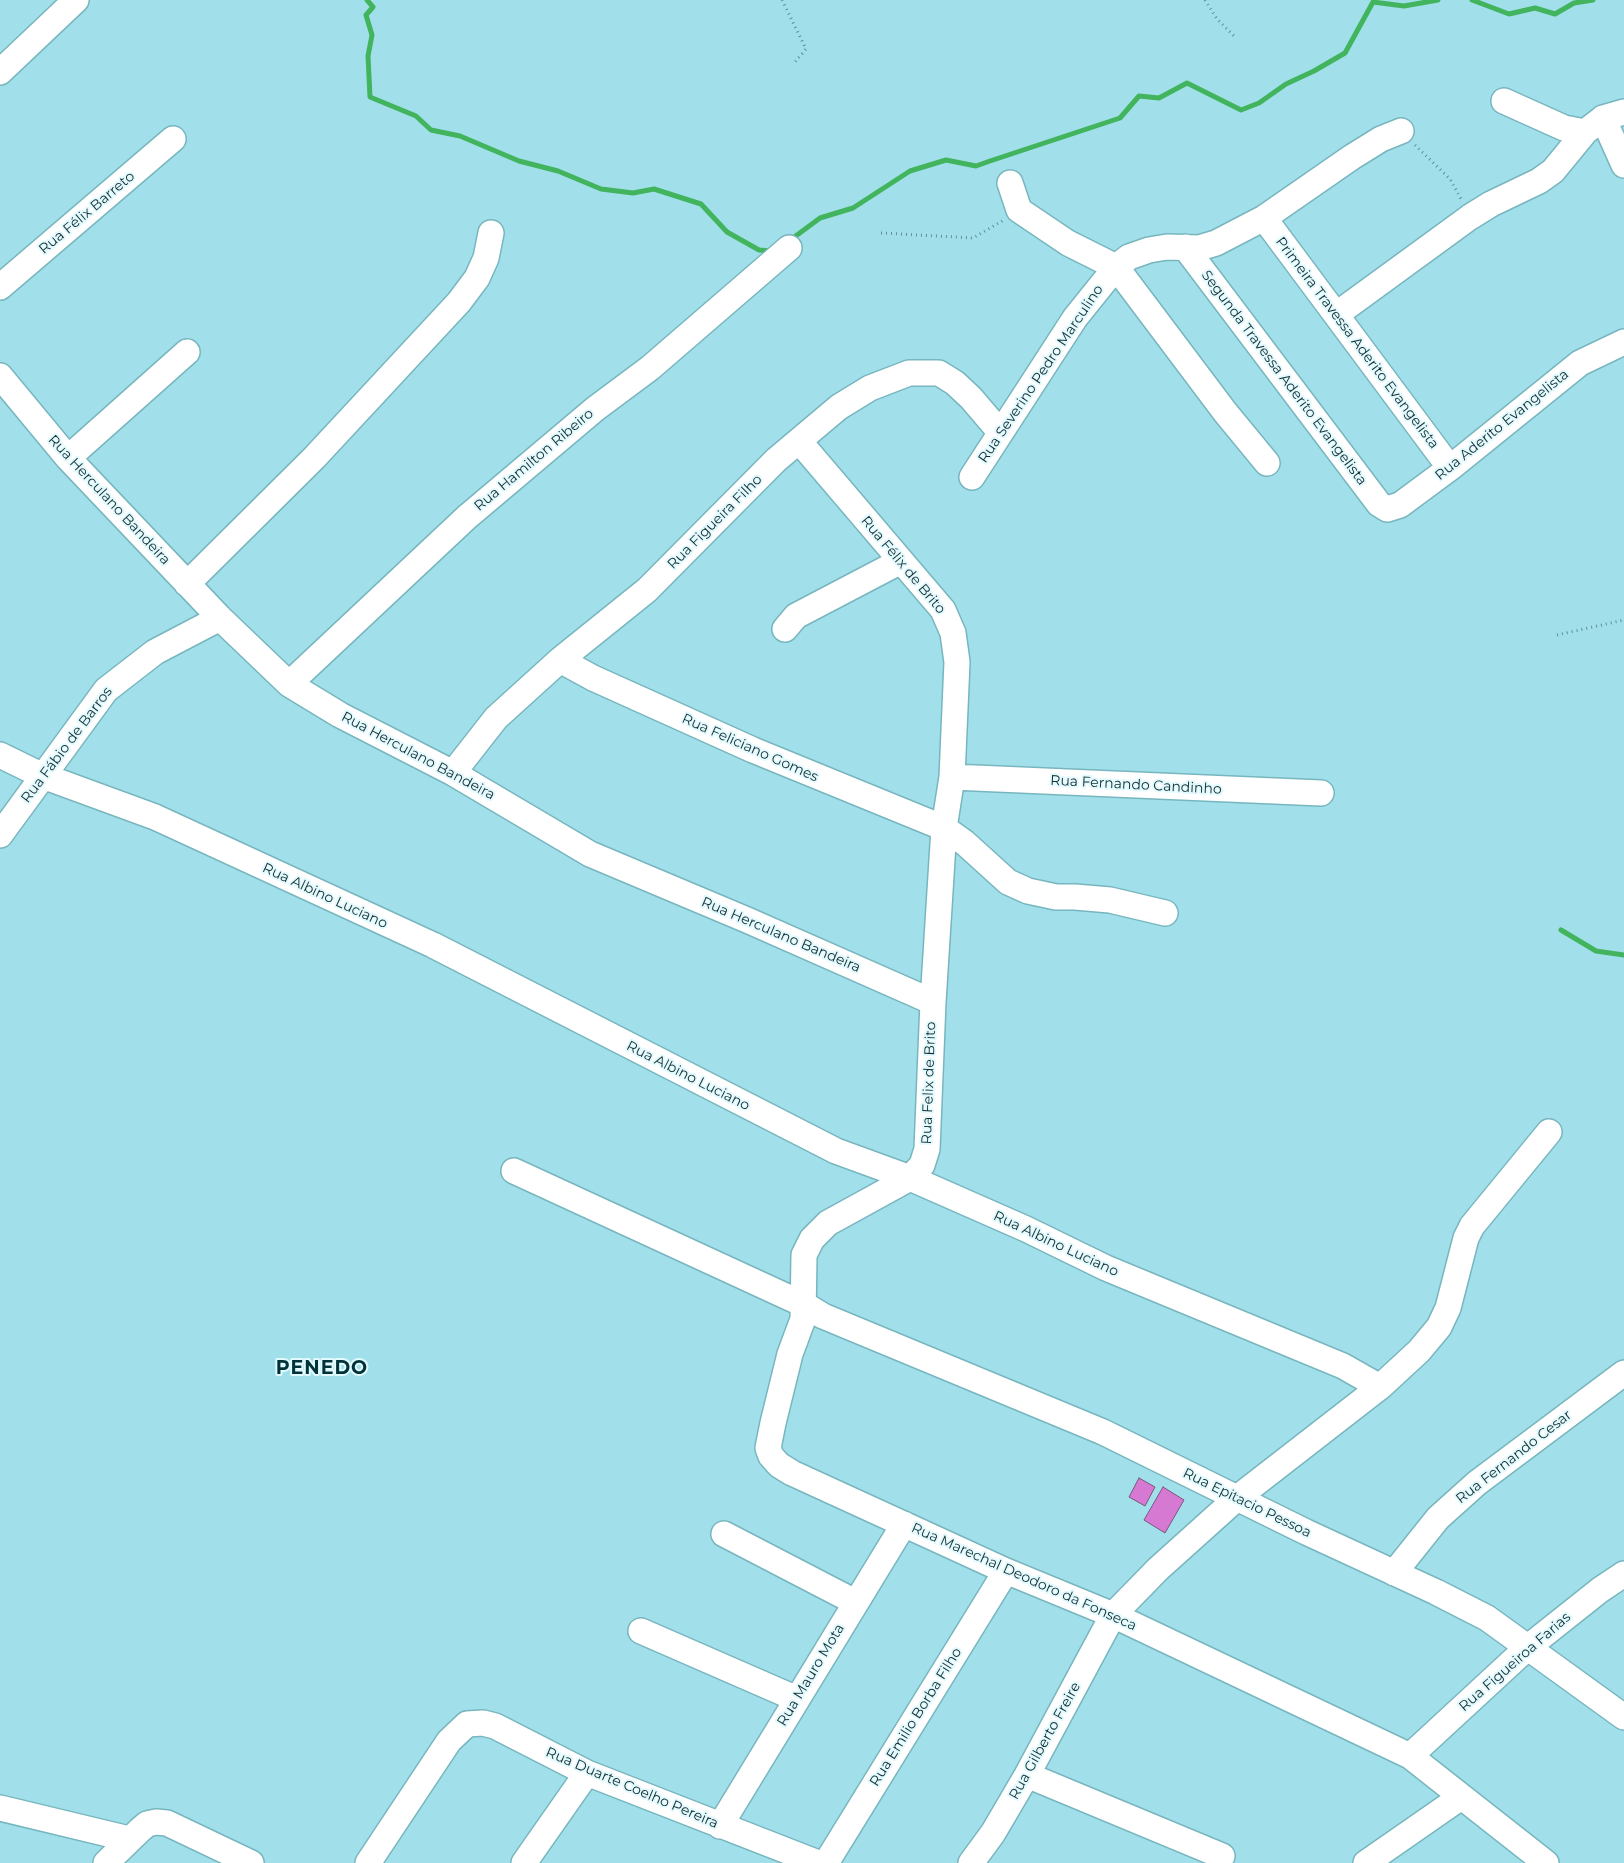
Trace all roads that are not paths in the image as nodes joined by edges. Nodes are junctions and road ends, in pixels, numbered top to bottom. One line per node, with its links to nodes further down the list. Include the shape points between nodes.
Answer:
1 (76, 0): 2 (street)
2 (0, 72)
3 (1504, 101): 4 (street, via 1564,128)
4 (1604, 121): 7 (street); 15 (street, via 1553,171 1470,217)
5 (1401, 131): 9 (street, Rua Severino Pedro Marculino, via 1381,139)
6 (173, 139): 14 (street, Rua Félix Barreto)
7 (1624, 165)
8 (1010, 183): 13 (street, via 1019,210 1068,243)
9 (1264, 218): 11 (street, Rua Severino Pedro Marculino, via 1216,243 1199,248); 15 (street, Primeira Travessa Aderito Evangelista)
10 (491, 233): 27 (street, via 486,258 477,278 459,302 314,458)
11 (1186, 247): 13 (street, Rua Severino Pedro Marculino, via 1149,250 1129,257); 25 (street, Segunda Travessa Aderito Evangelista)
12 (789, 248): 31 (street, Rua Hamilton Ribeiro, via 650,368 467,517)
13 (1116, 267): 19 (street, Rua Severino Pedro Marculino, via 1076,318); 22 (street)
14 (0, 287)
15 (1337, 314): 23 (street, Primeira Travessa Aderito Evangelista)
16 (1624, 342): 23 (street, Rua Aderito Evangelista, via 1580,363)
17 (187, 352): 21 (street)
18 (0, 376): 21 (street, Rua Herculano Bandeira)
19 (1000, 432): 20 (street, Rua Figueira Filho, via 955,382 939,373 926,371 909,373 870,388 839,407); 24 (street, Rua Severino Pedro Marculino)
20 (798, 441): 26 (street, Rua Félix de Brito); 30 (street, Rua Figueira Filho, via 648,590)
21 (68, 458): 27 (street, Rua Herculano Bandeira)
22 (1267, 463)
23 (1450, 468): 25 (street, Rua Aderito Evangelista, via 1400,505)
24 (972, 477)
25 (1382, 508)
26 (901, 562): 29 (street, via 796,616); 35 (street, Rua Félix de Brito, via 943,610 953,633 957,662)
27 (187, 584): 28 (street, Rua Herculano Bandeira)
28 (220, 618): 31 (street, Rua Herculano Bandeira); 34 (street, Rua Fábio de Barros, via 155,652 106,690)
29 (785, 629)
30 (560, 660): 33 (street, Rua Figueira Filho, via 496,718); 37 (street, Rua Feliciano Gomes, via 754,750)
31 (289, 684): 33 (street, Rua Herculano Bandeira, via 340,715)
32 (0, 755): 34 (street, Rua Albino Luciano)
33 (453, 773): 40 (street, Rua Herculano Bandeira, via 590,854)
34 (44, 776): 38 (street, Rua Fábio de Barros); 43 (street, Rua Albino Luciano, via 154,817 433,945 770,1118 836,1150)
35 (952, 777): 36 (street, Rua Fernando Candinho); 37 (street, Rua Félix de Brito)
36 (1321, 793)
37 (944, 828): 39 (street, Rua Feliciano Gomes, via 1008,882 1028,891 1056,898 1110,900); 40 (street, Rua Felix de Brito)
38 (0, 835)
39 (1164, 913)
40 (933, 1002): 43 (street, Rua Felix de Brito, via 927,1149 922,1165)
41 (1549, 1132): 46 (street, Rua Gilberto Freire, via 1472,1226 1439,1327 1419,1351)
42 (514, 1171): 44 (street)
43 (910, 1178): 44 (street, Rua Felix de Brito, via 828,1223 812,1239 804,1255); 46 (street, Rua Albino Luciano, via 1106,1268 1343,1366)
44 (804, 1312): 47 (street, Rua Epitacio Pessoa, via 823,1316 1103,1432); 48 (street, Rua Marechal Deodoro da Fonseca, via 773,1423 768,1448 771,1456 792,1473)
45 (1624, 1373): 51 (street, Rua Fernando Cesar, via 1477,1483 1438,1518)
46 (1380, 1387): 47 (street, Rua Gilberto Freire)
47 (1237, 1498): 51 (street, Rua Epitacio Pessoa); 54 (street, Rua Gilberto Freire)
48 (904, 1524): 50 (street, Rua Marechal Deodoro da Fonseca); 53 (street, Rua Mauro Mota)
49 (724, 1534): 53 (street)
50 (1006, 1571): 54 (street, Rua Marechal Deodoro da Fonseca); 67 (street, Rua Emilio Borba Filho)
51 (1394, 1573): 56 (street, Rua Epitacio Pessoa, via 1488,1618)
52 (1624, 1574): 56 (street, Rua Figueiroa Farias)
53 (855, 1602): 57 (street, Rua Mauro Mota)
54 (1113, 1615): 59 (street, Rua Marechal Deodoro da Fonseca); 61 (street, Rua Gilberto Freire)
55 (641, 1631): 57 (street)
56 (1527, 1648): 58 (street, Rua Epitacio Pessoa); 59 (street, Rua Figueiroa Farias)
57 (796, 1700): 64 (street, Rua Mauro Mota)
58 (1624, 1717)
59 (1410, 1756): 62 (street, Rua Marechal Deodoro da Fonseca)
60 (588, 1772): 64 (street, Rua Duarte Coelho Pereira); 70 (street, Rua Duarte Coelho Pereira, via 495,1726 482,1722 468,1724 449,1741); 71 (street)
61 (1027, 1775): 66 (street); 72 (street, Rua Gilberto Freire)
62 (1461, 1797): 73 (street); 74 (street, Rua Marechal Deodoro da Fonseca)
63 (0, 1808): 65 (street)
64 (720, 1826): 67 (street, Rua Duarte Coelho Pereira)
65 (128, 1839): 68 (street); 69 (street, via 147,1824 167,1823)
66 (1222, 1856)
67 (816, 1862)
68 (106, 1863)
69 (251, 1863)
70 (368, 1863)
71 (524, 1863)
72 (971, 1863)
73 (1366, 1863)
74 (1546, 1863)

